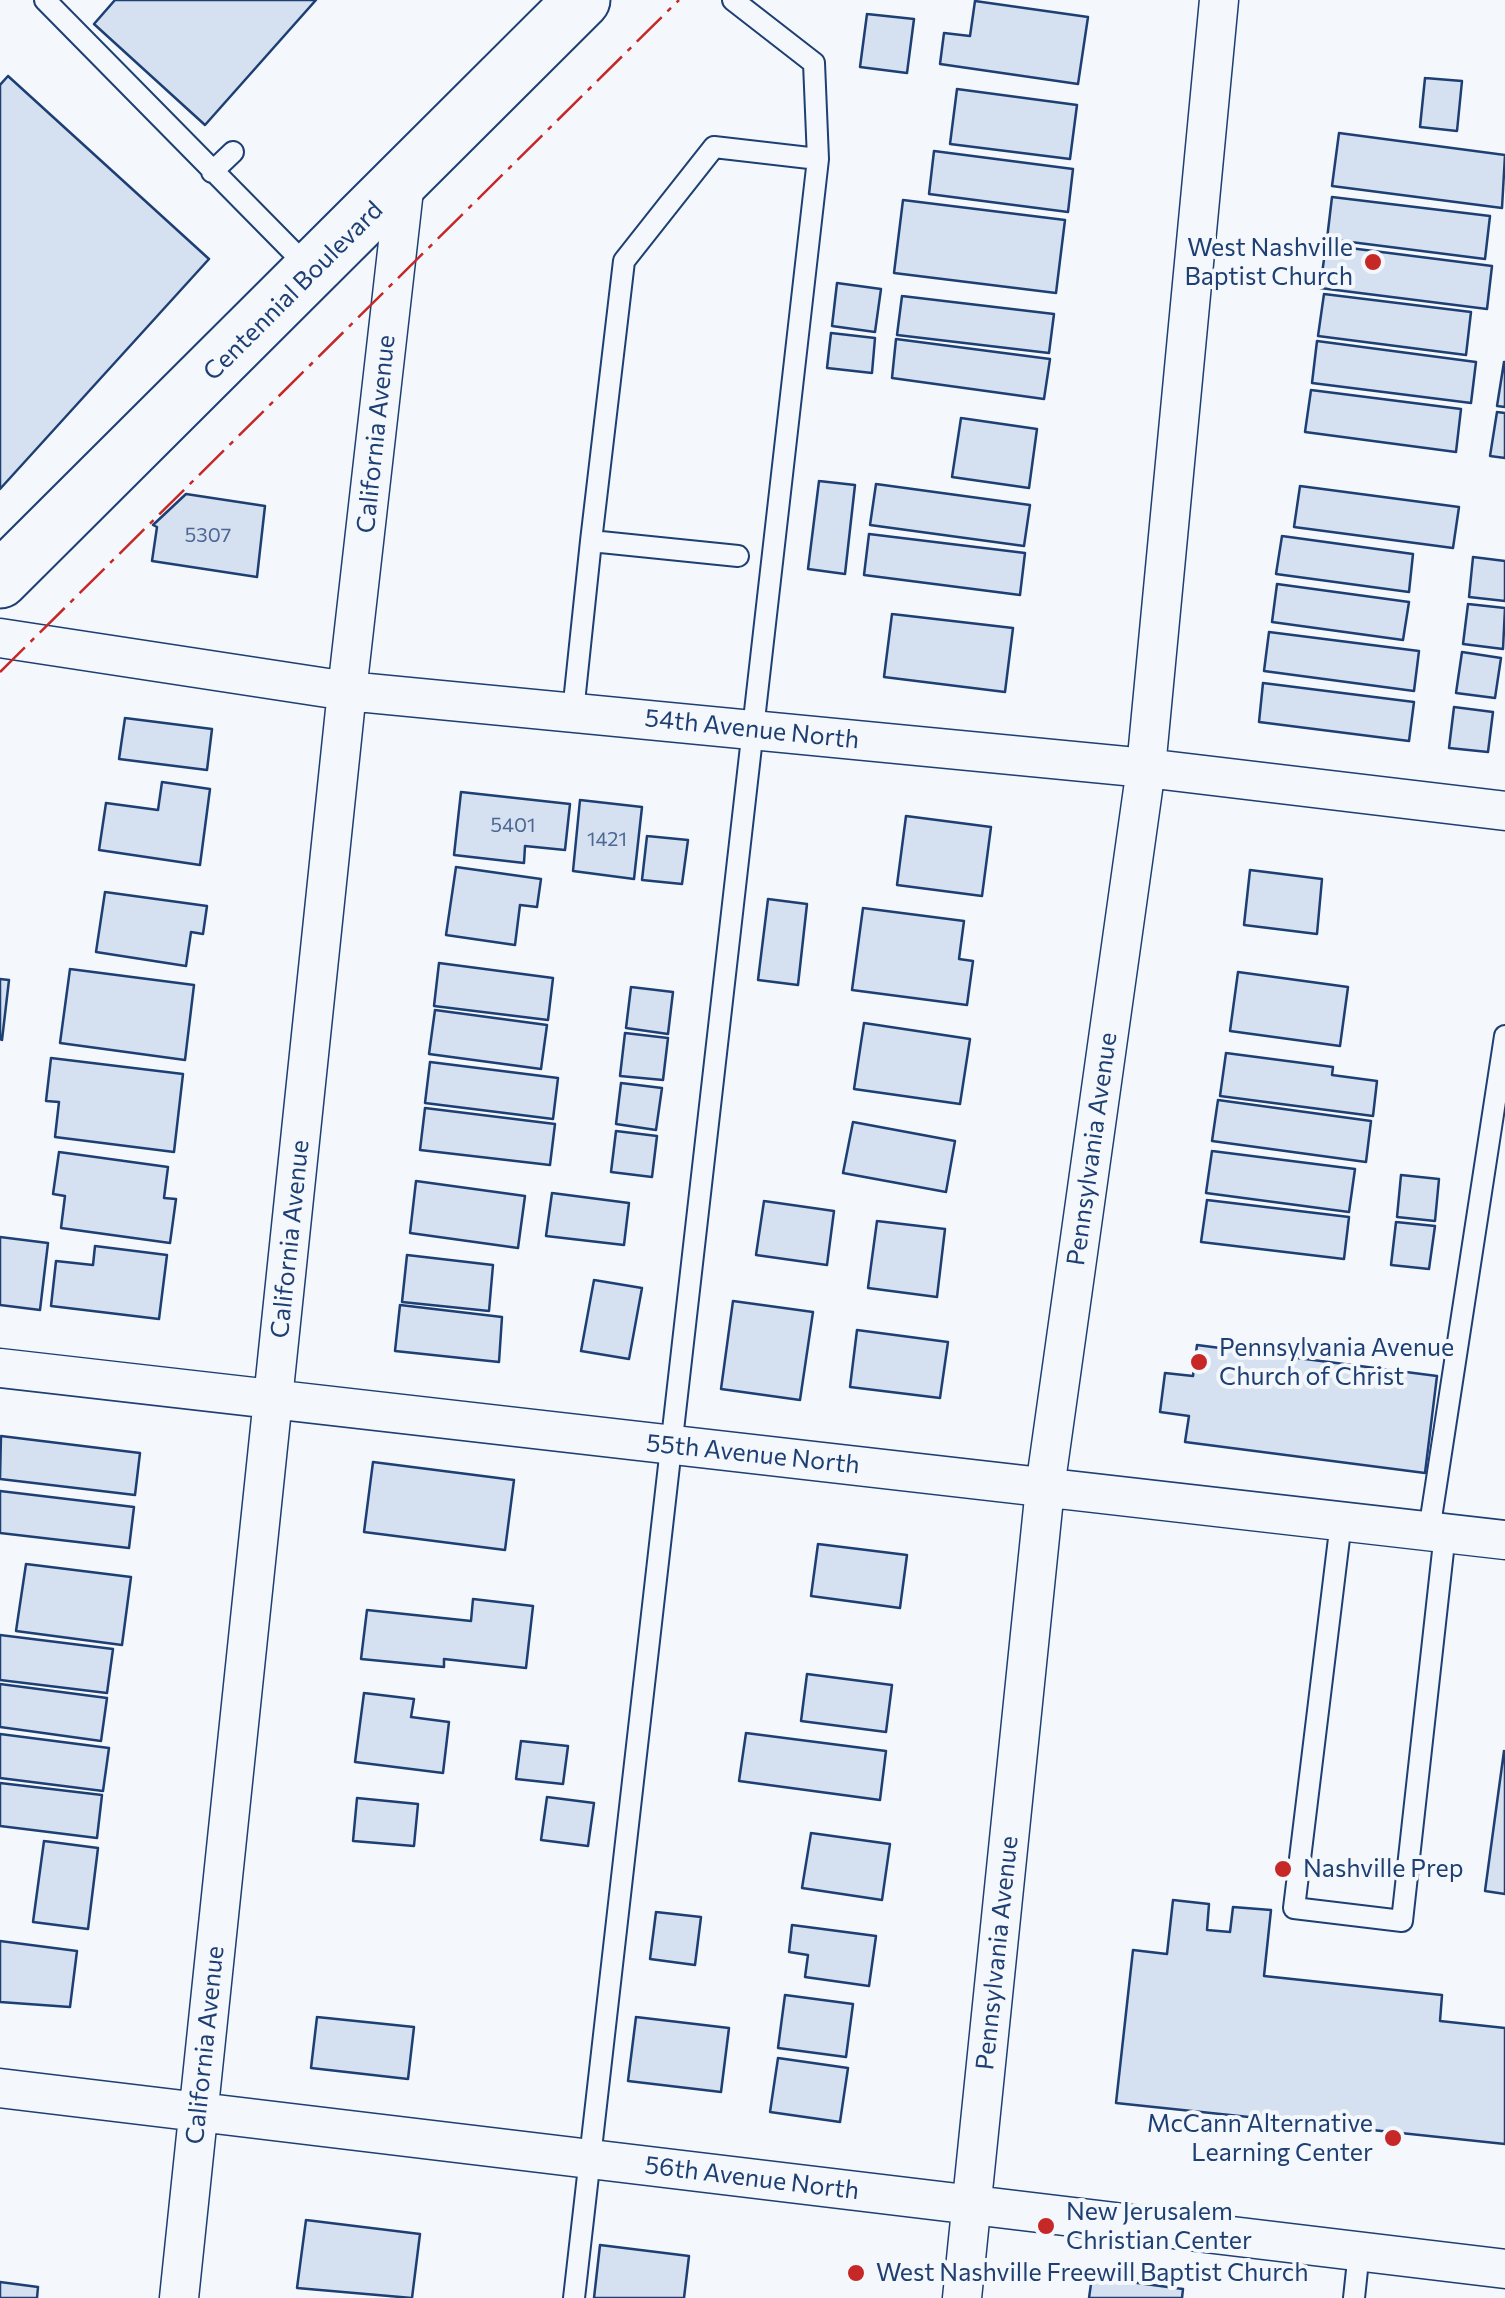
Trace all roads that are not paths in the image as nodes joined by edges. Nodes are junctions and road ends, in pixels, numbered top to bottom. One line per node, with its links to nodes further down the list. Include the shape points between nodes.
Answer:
1 (45, 0): 7 (lane)
2 (582, 0): 8 (main road, Centennial Boulevard)
3 (733, 0): 6 (lane, via 814,62)
4 (1219, 0): 17 (street, Pennsylvania Avenue)
5 (234, 152): 7 (lane)
6 (818, 159): 10 (lane, via 714,148 624,261); 16 (lane)
7 (212, 172): 9 (lane)
8 (405, 181): 9 (main road, Centennial Boulevard); 14 (street, California Avenue)
9 (312, 272): 12 (main road, Centennial Boulevard)
10 (590, 541): 11 (lane); 15 (lane)
11 (738, 556)
12 (0, 580)
13 (0, 638): 14 (street, 54th Avenue North)
14 (347, 691): 15 (street, 54th Avenue North); 21 (street, California Avenue)
15 (573, 712): 16 (street, 54th Avenue North)
16 (755, 728): 17 (street, 54th Avenue North); 22 (lane)
17 (1146, 768): 18 (street, 54th Avenue North); 23 (street, Pennsylvania Avenue)
18 (1505, 811)
19 (1505, 1036): 25 (lane)
20 (0, 1368): 21 (street, 55th Avenue North)
21 (273, 1400): 22 (street, 55th Avenue North); 28 (street, California Avenue)
22 (672, 1445): 23 (street, 55th Avenue North); 29 (lane)
23 (1045, 1488): 24 (street, 55th Avenue North); 30 (street, Pennsylvania Avenue)
24 (1342, 1522): 25 (street, 55th Avenue North); 25 (lane, via 1294,1908 1402,1921)
25 (1437, 1532): 26 (street, 55th Avenue North)
26 (1505, 1540)
27 (0, 2088): 28 (street, 56th Avenue North)
28 (198, 2111): 29 (street, 56th Avenue North); 33 (street, California Avenue)
29 (590, 2159): 30 (street, 56th Avenue North); 34 (lane)
30 (972, 2205): 31 (street, 56th Avenue North); 35 (street, Pennsylvania Avenue)
31 (1359, 2251): 32 (street, 56th Avenue North); 36 (lane)
32 (1505, 2269)
33 (179, 2298)
34 (574, 2298)
35 (962, 2298)
36 (1354, 2298)

